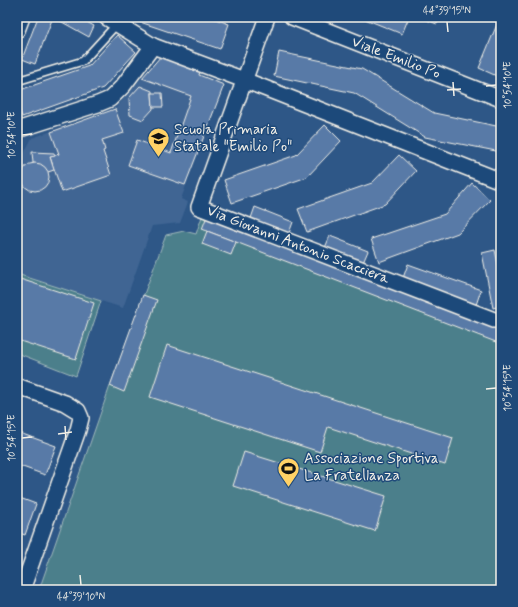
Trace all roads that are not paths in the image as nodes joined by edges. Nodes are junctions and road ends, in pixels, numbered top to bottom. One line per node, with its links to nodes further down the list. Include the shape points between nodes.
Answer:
1 (22, 17): 5 (street)
2 (267, 17): 7 (street, Via Giovanni Antonio Scacciera)
3 (292, 17): 9 (street, Viale Emilio Po)
4 (111, 20): 6 (street); 8 (lane, via 83,61)
5 (17, 30)
6 (153, 46): 7 (street); 10 (street, via 123,86 110,98)
7 (244, 80): 11 (street); 12 (street, Via Giovanni Antonio Scacciera, via 199,207 494,320)
8 (17, 81)
9 (501, 99)
10 (17, 130)
11 (501, 181)
12 (501, 320)
13 (17, 386): 14 (street, via 65,403 78,411 81,418)
14 (22, 590)

